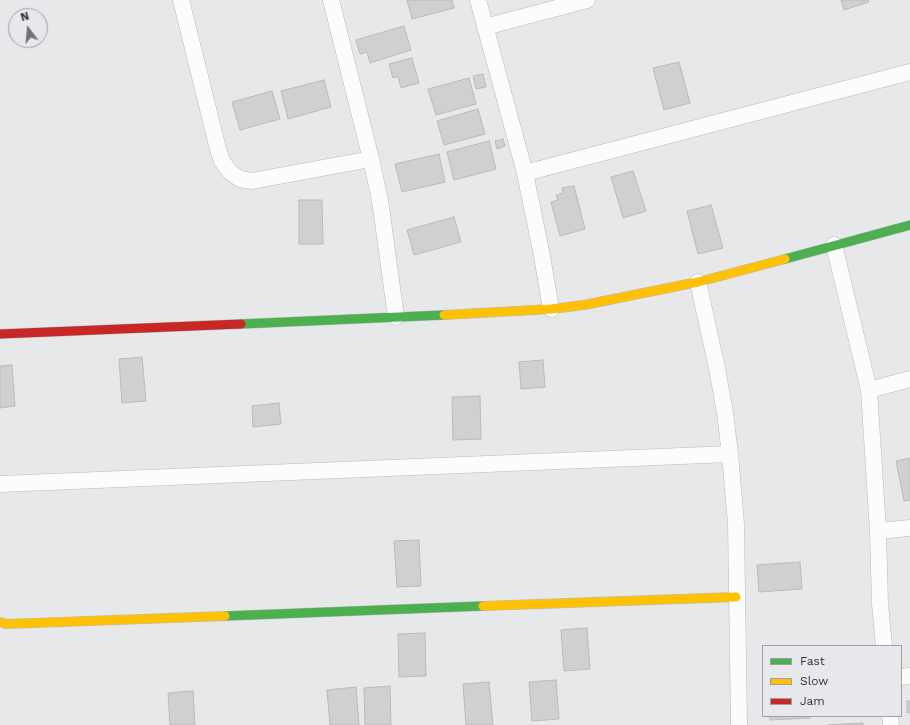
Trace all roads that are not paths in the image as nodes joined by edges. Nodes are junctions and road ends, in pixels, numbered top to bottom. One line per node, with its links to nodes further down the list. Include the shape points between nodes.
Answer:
1 (182, 0): 7 (street, via 218,150 222,162 230,172 240,179 252,181)
2 (331, 0): 7 (street)
3 (478, 0): 5 (street)
4 (587, 0): 5 (street)
5 (485, 26): 8 (street)
6 (910, 72): 8 (street)
7 (371, 159): 13 (street, via 380,200)
8 (525, 173): 12 (street)
9 (910, 225): 10 (street)
10 (834, 245): 11 (street); 16 (street)
11 (698, 282): 12 (street, via 584,305); 17 (street, via 725,413)
12 (551, 309): 13 (street)
13 (396, 317): 14 (street)
14 (0, 334)
15 (910, 379): 16 (street)
16 (869, 390): 20 (street)
17 (730, 454): 18 (street); 21 (street, via 736,524)
18 (0, 484)
19 (910, 528): 20 (street)
20 (878, 531): 23 (street)
21 (736, 597): 22 (street, via 6,624); 24 (street)
22 (0, 622)
23 (884, 645)
24 (739, 725)

